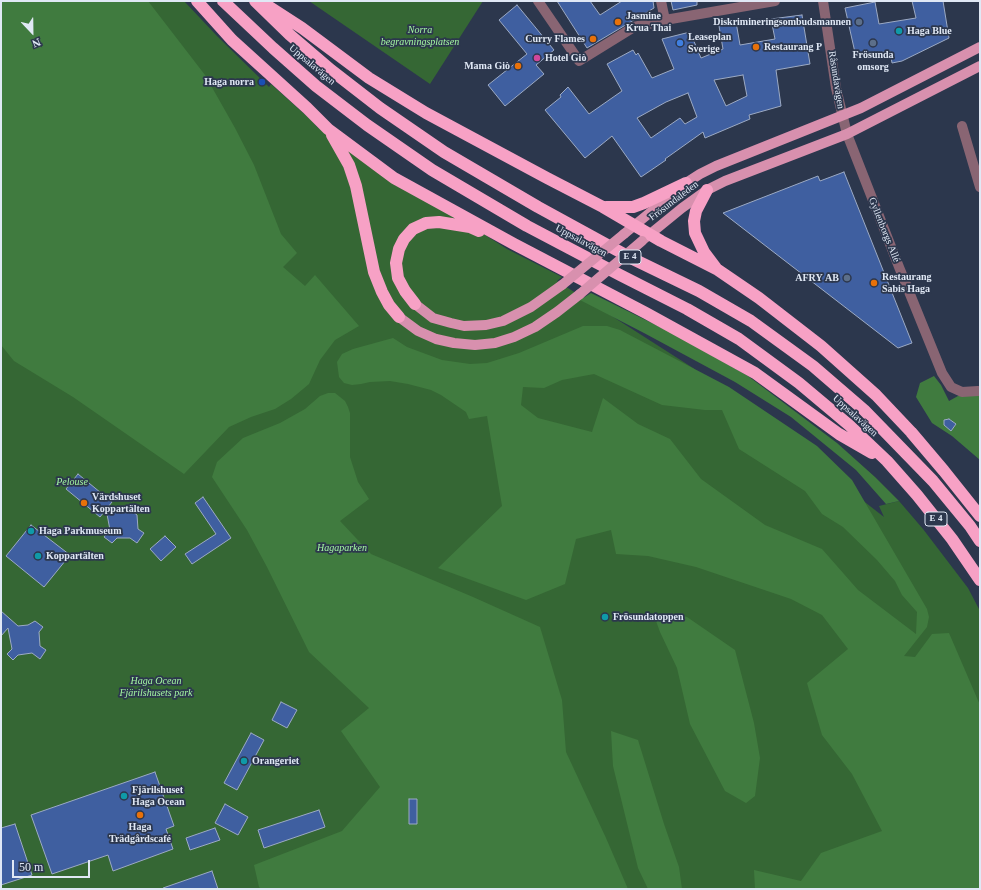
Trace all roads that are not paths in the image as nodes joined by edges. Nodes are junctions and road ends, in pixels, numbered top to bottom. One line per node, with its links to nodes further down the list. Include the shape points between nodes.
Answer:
1 (197, 1): 15 (highway, via 232,40)
2 (223, 1): 28 (highway, Uppsalavägen / E 4, via 316,86 367,125 432,170 527,226 687,309 739,340 849,425)
3 (255, 1): 30 (highway, Uppsalavägen / E 4, via 331,70 444,152 538,207 751,321 813,366 864,410 933,481)
4 (260, 1): 20 (highway, via 370,78 426,113)
5 (538, 1): 10 (street, via 579,61 634,28)
6 (661, 1): 10 (street)
7 (775, 1): 9 (street)
8 (823, 1): 13 (street, Råsundavägen)
9 (757, 2): 10 (street)
10 (665, 20)
11 (980, 47): 13 (main road, Frösundaleden)
12 (980, 66): 16 (main road, Frösundaleden)
13 (842, 116): 16 (street, Råsundavägen); 17 (main road, Frösundaleden, via 716,166)
14 (962, 126): 18 (street)
15 (328, 129): 23 (highway, via 394,178); 26 (highway, via 340,146 356,186 374,272 389,305)
16 (846, 134): 19 (main road, Frösundaleden); 27 (street, Gyllenborgs Allé, via 942,373 951,387 962,392)
17 (686, 182): 20 (highway, via 633,207); 21 (main road, Frösundaleden)
18 (980, 186)
19 (707, 190): 22 (main road, Frösundaleden); 24 (highway, via 696,212 695,233 704,252)
20 (603, 207): 21 (highway)
21 (635, 225): 22 (highway); 25 (main road, Frösundaleden, bridge, via 532,307 503,321 464,326 433,318)
22 (646, 237): 24 (highway); 26 (main road, Frösundaleden, bridge, via 557,312 514,337 495,343 461,344 418,332)
23 (514, 244): 25 (highway, via 470,227 439,222 426,223 413,229 401,244 396,263 398,278); 28 (highway, via 755,373 839,434)
24 (718, 270): 29 (highway, via 821,346 876,396 911,432)
25 (415, 304)
26 (399, 317)
27 (978, 391)
28 (887, 462): 31 (highway, Uppsalavägen / E 4, via 952,539)
29 (980, 516)
30 (980, 541)
31 (980, 580)

